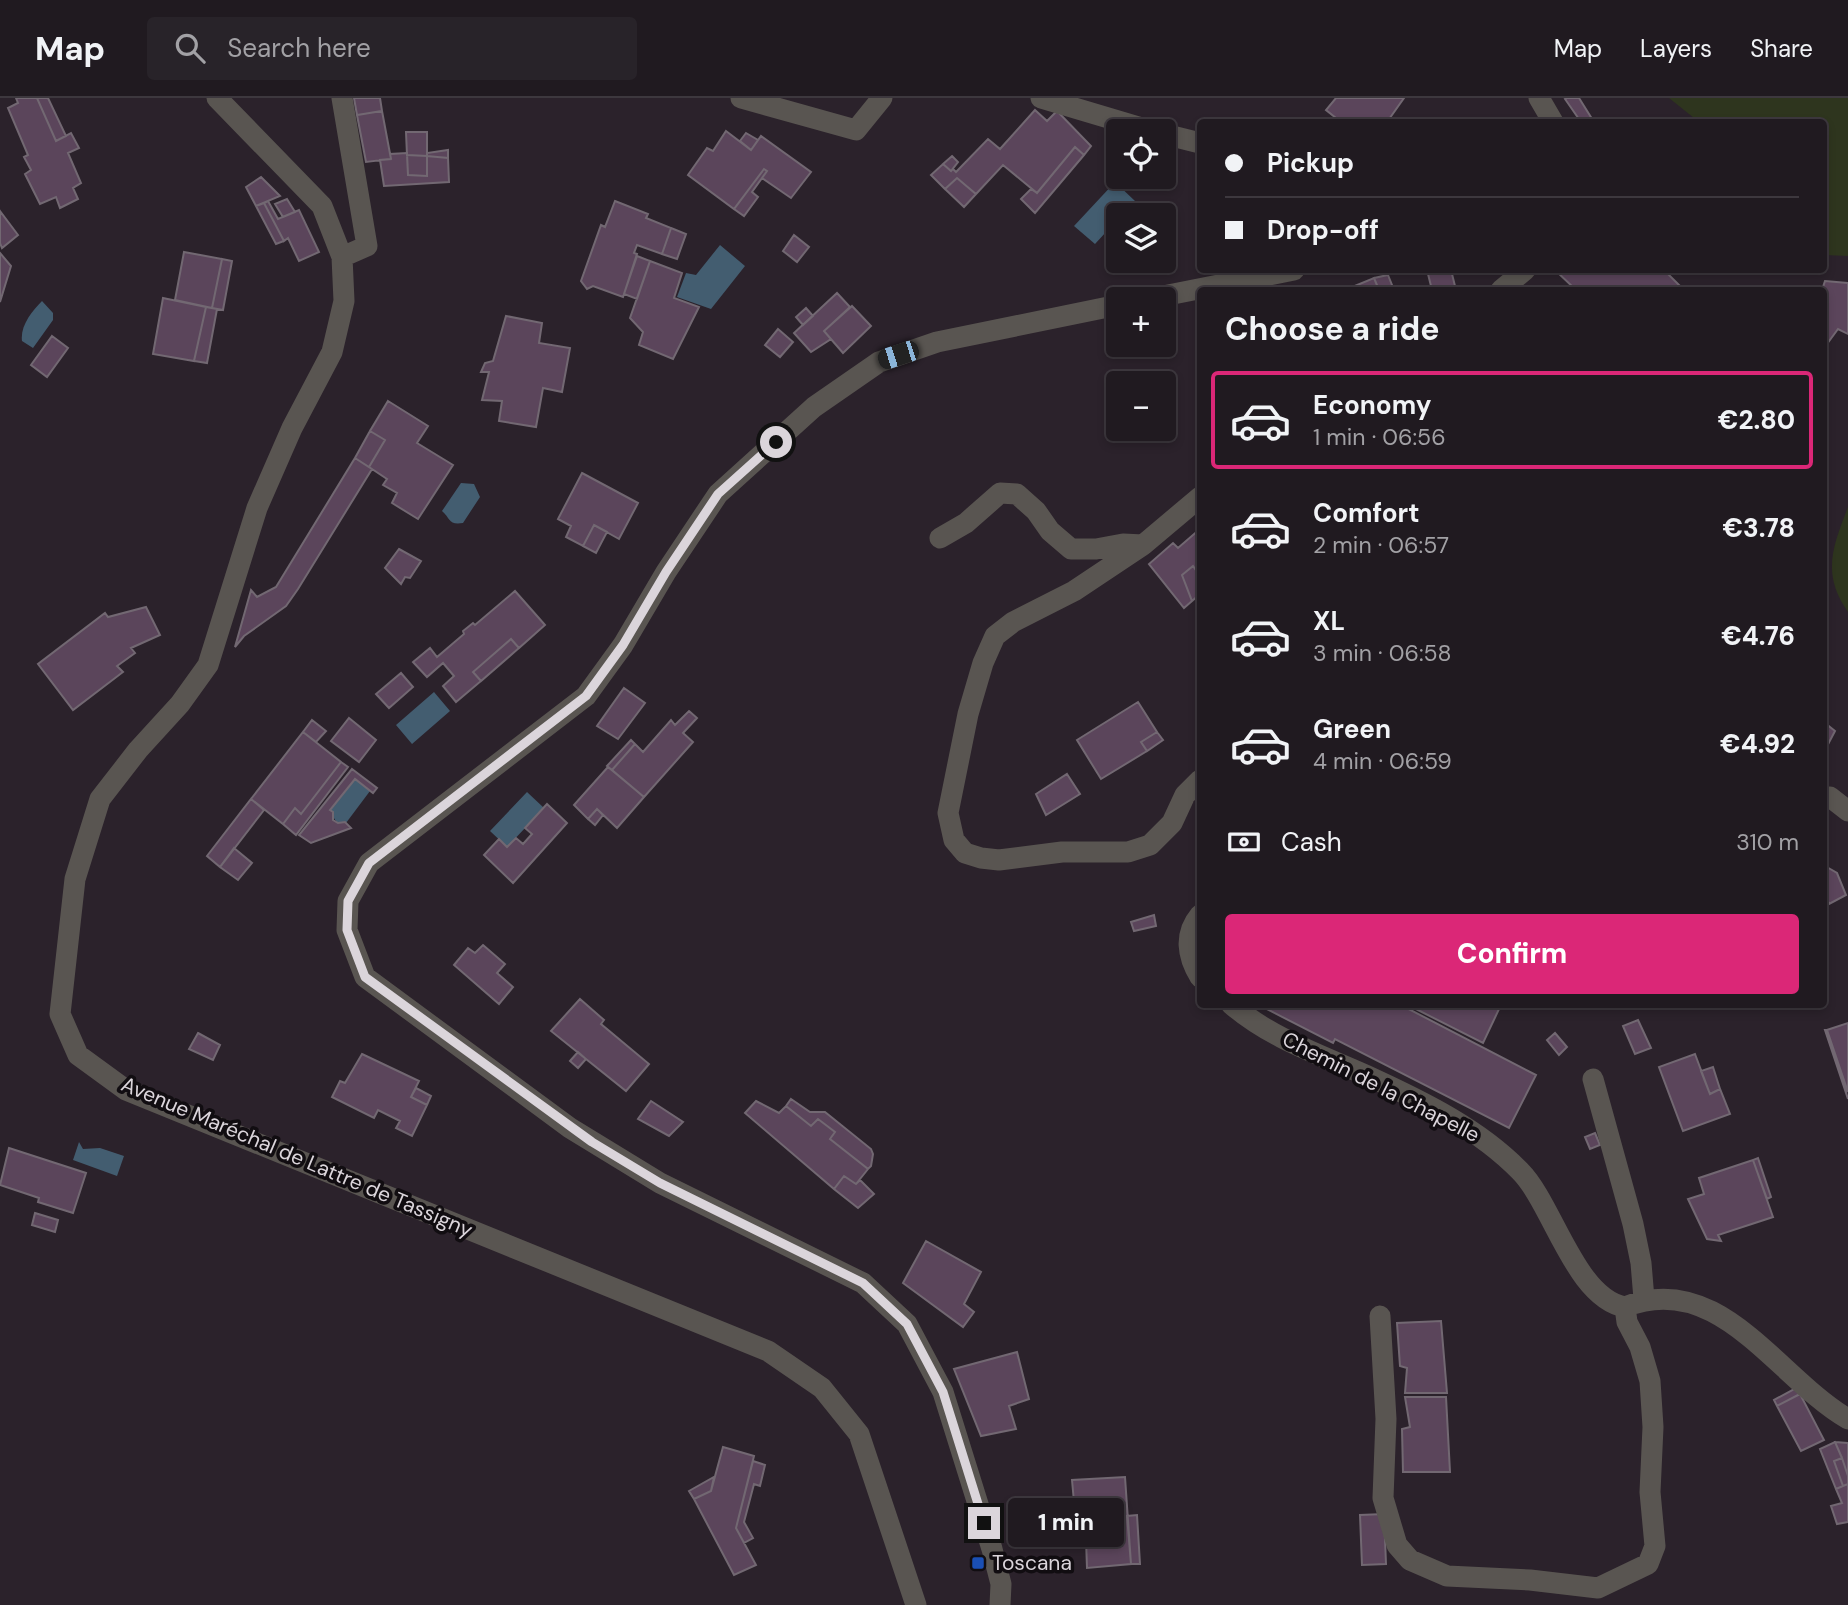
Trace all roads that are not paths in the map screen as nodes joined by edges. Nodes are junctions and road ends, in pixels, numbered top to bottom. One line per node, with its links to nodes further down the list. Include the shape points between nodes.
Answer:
1 (217, 98): 11 (street, Avenue Maréchal de Lattre de Tassigny, via 322,206)
2 (342, 98): 11 (street, via 367,246)
3 (741, 98): 4 (street, via 856,130)
4 (882, 98)
5 (1041, 98): 7 (street)
6 (1539, 98): 8 (street)
7 (1112, 119)
8 (1551, 119)
9 (1176, 137): 10 (street)
10 (1197, 142)
11 (342, 257): 33 (street, Avenue Maréchal de Lattre de Tassigny, via 344,301 332,352 257,508 208,665 100,799 75,879 60,1014 78,1055 126,1090 768,1350 822,1388 859,1434)
12 (1279, 273): 14 (street)
13 (1521, 273): 15 (street)
14 (1208, 287)
15 (1505, 287)
16 (1197, 289): 17 (street)
17 (1176, 293)
18 (1106, 307): 34 (street, via 913,350 878,362 814,407 718,494 586,696 369,863 348,901 347,930 365,977 570,1128 660,1183 863,1283 907,1324 943,1392 992,1549 1001,1584)
19 (1197, 500): 21 (street)
20 (940, 538): 21 (street, via 966,523 1000,493 1017,494 1071,548)
21 (1143, 545): 22 (street, via 995,636 968,714 948,813 954,839 965,853 981,858 1128,852 1150,845 1172,822 1185,795)
22 (1197, 783)
23 (1830, 797): 24 (street)
24 (1848, 811)
25 (1197, 919): 26 (street, via 1188,947)
26 (1197, 972)
27 (1237, 1008): 29 (street, Chemin de la Chapelle, via 1296,1046 1372,1078 1483,1138 1522,1172 1579,1270 1615,1305)
28 (1593, 1079): 29 (street, via 1641,1263)
29 (1634, 1303): 31 (street, via 1700,1305 1724,1316 1824,1405); 32 (street, via 1627,1322 1650,1381 1655,1546 1648,1564)
30 (1380, 1316): 32 (street, via 1386,1419 1383,1498 1397,1545 1410,1560 1447,1576 1530,1580)
31 (1848, 1419)
32 (1594, 1596)
33 (916, 1605)
34 (1000, 1605)

